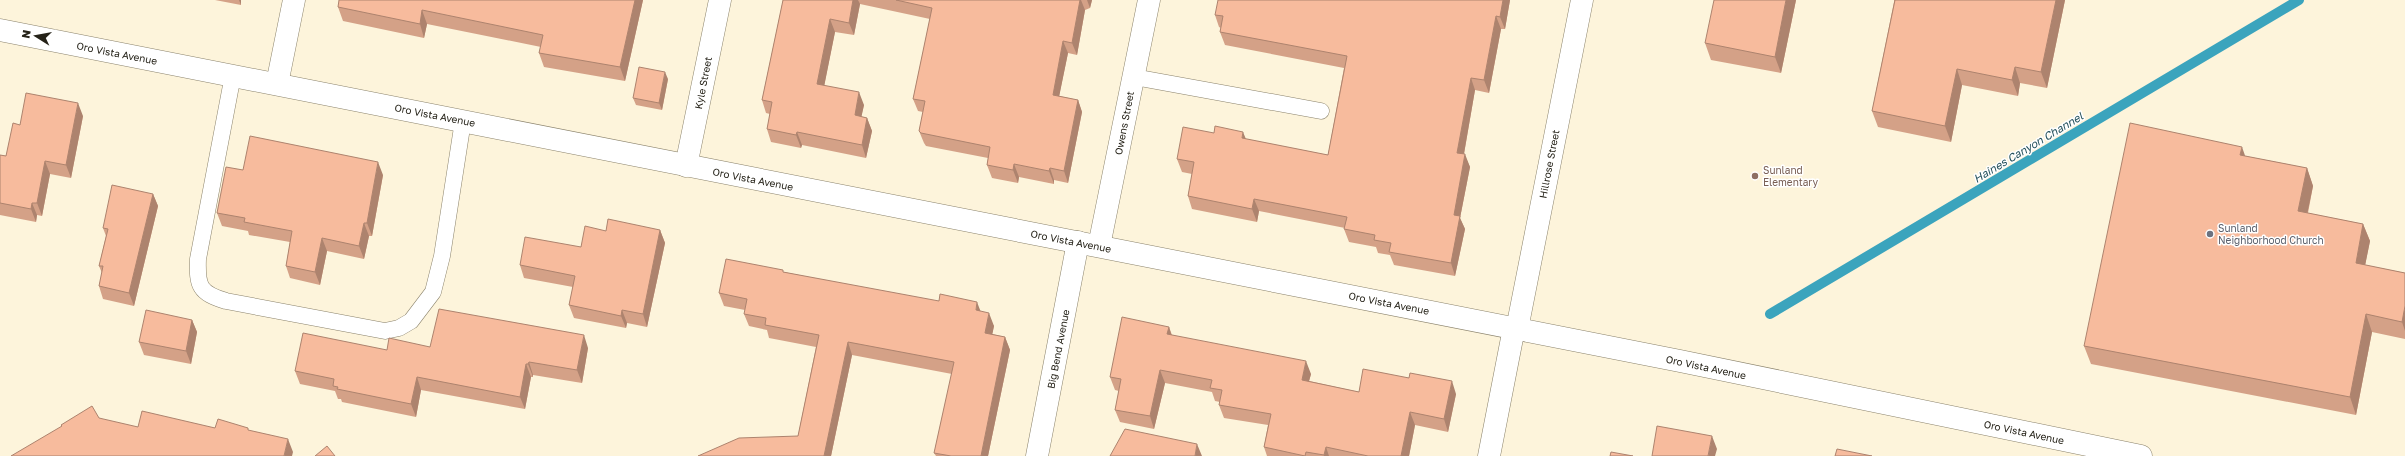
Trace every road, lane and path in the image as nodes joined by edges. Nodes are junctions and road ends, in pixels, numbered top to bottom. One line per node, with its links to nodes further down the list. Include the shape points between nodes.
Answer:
1 (294, 0): 8 (street)
2 (720, 0): 11 (street, Kyle Street)
3 (1149, 0): 7 (street, Owens Street)
4 (1582, 0): 13 (street, Hillrose Street)
5 (0, 30): 6 (street, Oro Vista Avenue)
6 (233, 75): 8 (street, Oro Vista Avenue); 10 (lane, via 197,272 200,287 210,296 226,301 385,331 399,328 411,321 433,292 442,256)
7 (1134, 77): 9 (lane); 12 (street, Owens Street)
8 (277, 84): 10 (street, Oro Vista Avenue)
9 (1321, 110)
10 (463, 121): 11 (street, Oro Vista Avenue)
11 (686, 166): 12 (street, Oro Vista Avenue)
12 (1089, 244): 13 (street, Oro Vista Avenue); 15 (street, Big Bend Avenue)
13 (1515, 328): 14 (street, Oro Vista Avenue); 16 (street, Hillrose Street)
14 (2092, 451): 17 (street, Oro Vista Avenue)
15 (1037, 456)
16 (1489, 456)
17 (2141, 456)

